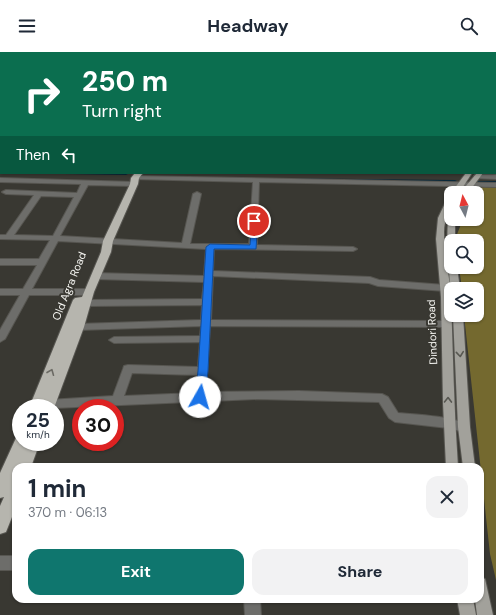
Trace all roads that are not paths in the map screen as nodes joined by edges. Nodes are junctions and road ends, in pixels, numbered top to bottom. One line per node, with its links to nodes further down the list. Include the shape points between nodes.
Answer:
1 (238, 174): 3 (street)
2 (496, 177): 4 (street)
3 (465, 178): 4 (street); 7 (street)
4 (475, 179): 9 (street)
5 (0, 180): 8 (street)
6 (134, 180): 7 (street); 8 (street); 18 (highway)
7 (256, 181): 21 (street)
8 (86, 182): 13 (street)
9 (496, 184)
10 (3, 192): 11 (street); 14 (street)
11 (39, 194): 13 (street); 16 (street)
12 (197, 194): 19 (street)
13 (80, 195): 17 (street)
14 (0, 200)
15 (444, 211): 27 (main road, Dindori Road, via 441,221)
16 (4, 237): 17 (street)
17 (56, 238): 18 (street); 24 (street)
18 (106, 241): 19 (street); 25 (highway, via 106,252); 31 (highway, Old Agra Road)
19 (185, 246): 20 (street)
20 (210, 247): 21 (street); 26 (street)
21 (253, 247): 22 (street)
22 (353, 249)
23 (0, 262): 24 (street)
24 (42, 262): 29 (street)
25 (95, 276): 26 (street); 31 (highway)
26 (209, 276): 28 (street, via 370,280 378,283); 32 (street)
27 (449, 282)
28 (444, 288)
29 (25, 291): 30 (street); 31 (street); 36 (street)
30 (0, 292)
31 (86, 292): 33 (highway); 44 (highway, Old Agra Road, one-way to 31)
32 (207, 302): 33 (street); 35 (street)
33 (86, 303): 38 (highway)
34 (458, 322): 49 (main road, one-way to 49)
35 (206, 323): 37 (street); 38 (street); 40 (street)
36 (4, 324): 39 (street)
37 (447, 324): 48 (main road, Dindori Road, one-way to 37)
38 (78, 327): 45 (highway)
39 (0, 339)
40 (205, 339): 41 (street); 42 (street)
41 (114, 340)
42 (203, 371): 43 (street); 46 (street, via 128,369)
43 (200, 397): 47 (street); 48 (street, via 330,395 382,398 395,417)
44 (40, 399)
45 (51, 399)
46 (117, 399)
47 (124, 400)
48 (448, 423): 49 (street); 54 (main road, Dindori Road)
49 (464, 427): 55 (main road)
50 (18, 451): 52 (highway)
51 (29, 451): 53 (highway)
52 (14, 463)
53 (25, 463)
54 (452, 463)
55 (468, 463)
56 (12, 470): 57 (highway)
57 (8, 483): 58 (highway)
58 (0, 526)
59 (12, 562): 60 (street)
60 (0, 563)
61 (252, 603): 64 (street)
62 (466, 603): 65 (main road)
63 (482, 603): 66 (main road)
64 (253, 615)
65 (468, 615)
66 (484, 615)

